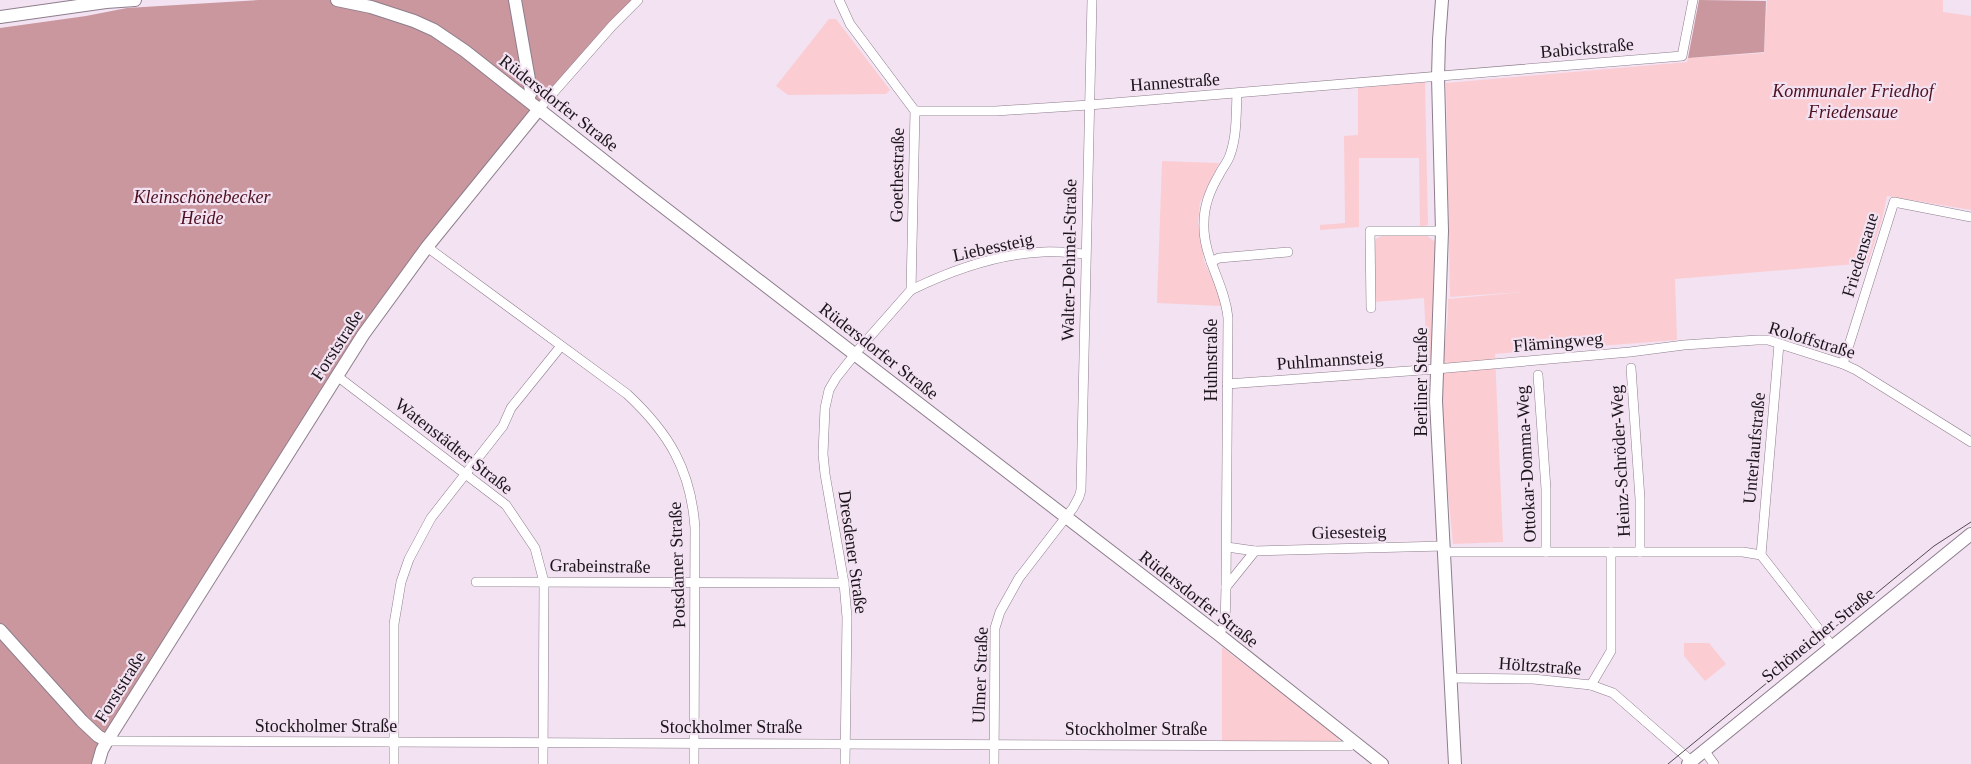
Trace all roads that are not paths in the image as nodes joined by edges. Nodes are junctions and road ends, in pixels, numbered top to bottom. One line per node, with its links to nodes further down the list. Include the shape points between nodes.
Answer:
1 (135, 0): 9 (street)
2 (337, 0): 13 (street, Rüdersdorfer Straße, via 396,14 434,30)
3 (515, 0): 13 (street, via 531,91)
4 (638, 0): 15 (street, Forststraße)
5 (839, 0): 16 (street, Goethestraße, via 850,24)
6 (1092, 0): 14 (street, Walter-Dehmel-Straße)
7 (1442, 0): 11 (street, Berliner Straße)
8 (1693, 0): 11 (street, Babickstraße, via 1682,56)
9 (108, 1): 10 (street)
10 (0, 17)
11 (1438, 77): 12 (street, Hannestraße); 18 (street, Berliner Straße)
12 (1237, 94): 14 (street, Hannestraße); 22 (street, Huhnstraße, via 1233,147 1210,192 1205,211 1204,240)
13 (528, 100): 15 (street, Rüdersdorfer Straße)
14 (1089, 105): 16 (street, Hannestraße, via 996,111); 21 (street, Walter-Dehmel-Straße)
15 (539, 109): 19 (street, Forststraße); 28 (street, Rüdersdorfer Straße)
16 (915, 111): 23 (street, Goethestraße)
17 (1971, 217): 29 (street, Friedensaue, via 1894,202)
18 (1442, 231): 24 (street, via 1370,231); 31 (street, Berliner Straße)
19 (427, 247): 27 (street, Potsdamer Straße); 33 (street, Forststraße)
20 (1288, 252): 22 (street, via 1219,258)
21 (1086, 254): 23 (street, Liebessteig, via 1043,252 999,258 956,270); 37 (street, Walter-Dehmel-Straße, via 1081,490)
22 (1211, 262): 34 (street, Huhnstraße, via 1227,307)
23 (911, 290): 28 (street)
24 (1371, 308)
25 (1779, 344): 26 (street, Roloffstraße, via 1757,340); 29 (street, Roloffstraße); 45 (street, Unterlaufstraße)
26 (1684, 345): 31 (street, Flämingweg)
27 (561, 346): 36 (street); 48 (street, Potsdamer Straße, via 638,404 662,431 680,460 694,507)
28 (854, 354): 37 (street, Rüdersdorfer Straße); 49 (street, Dresdener Straße, via 829,390 823,431 825,474)
29 (1843, 364): 35 (street, Roloffstraße)
30 (1631, 368): 44 (street, Heinz-Schröder-Weg, via 1640,499)
31 (1436, 369): 34 (street, Puhlmannsteig); 40 (street, Berliner Straße)
32 (1538, 375): 42 (street, Ottokar-Domma-Weg, via 1546,489)
33 (337, 376): 36 (street, Watenstädter Straße); 56 (street, Forststraße)
34 (1227, 384): 39 (street, Huhnstraße)
35 (1971, 442)
36 (464, 474): 47 (street, Watenstädter Straße, via 506,505 516,517 535,548); 57 (street, via 426,526 401,582 394,624)
37 (1065, 517): 52 (street, Rüdersdorfer Straße); 62 (street, Ulmer Straße, via 1019,578 995,628)
38 (1971, 534): 53 (street, Schöneicher Straße)
39 (1227, 547): 41 (street, Giesesteig); 50 (street, Huhnstraße)
40 (1444, 549): 41 (street, Giesesteig); 42 (street, Giesesteig); 54 (street, Berliner Straße)
41 (1256, 551): 50 (street)
42 (1546, 552): 43 (street, Giesesteig)
43 (1611, 552): 44 (street, Giesesteig); 55 (street, via 1611,651)
44 (1640, 552): 45 (street, Giesesteig, via 1743,552)
45 (1761, 555): 53 (street)
46 (476, 582): 47 (street, Grabeinstraße)
47 (544, 582): 48 (street, Grabeinstraße); 60 (street, Watenstädter Straße)
48 (696, 582): 49 (street, Grabeinstraße); 59 (street, Potsdamer Straße)
49 (844, 583): 61 (street, Dresdener Straße, via 847,617)
50 (1226, 587): 52 (street, Huhnstraße, via 1225,625)
51 (0, 630): 56 (street, via 82,721)
52 (1218, 634): 58 (street, Rüdersdorfer Straße)
53 (1832, 646): 63 (street, Schöneicher Straße)
54 (1451, 678): 55 (street, Höltzstraße, via 1534,679); 72 (street, Berliner Straße)
55 (1591, 685): 64 (street, Höltzstraße, via 1613,694)
56 (107, 740): 57 (street, Stockholmer Straße); 65 (street, Forststraße)
57 (393, 742): 60 (street, Stockholmer Straße); 66 (street)
58 (1354, 742): 62 (street, Stockholmer Straße, via 1350,746); 71 (street, Rüdersdorfer Straße)
59 (694, 743): 60 (street, Stockholmer Straße); 61 (street, Stockholmer Straße); 68 (street, Potsdamer Straße)
60 (543, 744): 67 (street, Watenstädter Straße)
61 (845, 744): 62 (street, Stockholmer Straße); 69 (street, Dresdener Straße)
62 (994, 745): 70 (street, Ulmer Straße)
63 (1704, 750): 64 (street, Schöneicher Straße); 73 (street)
64 (1689, 762)
65 (98, 764)
66 (394, 764)
67 (543, 764)
68 (694, 764)
69 (845, 764)
70 (994, 764)
71 (1382, 764)
72 (1455, 764)
73 (1714, 764)

